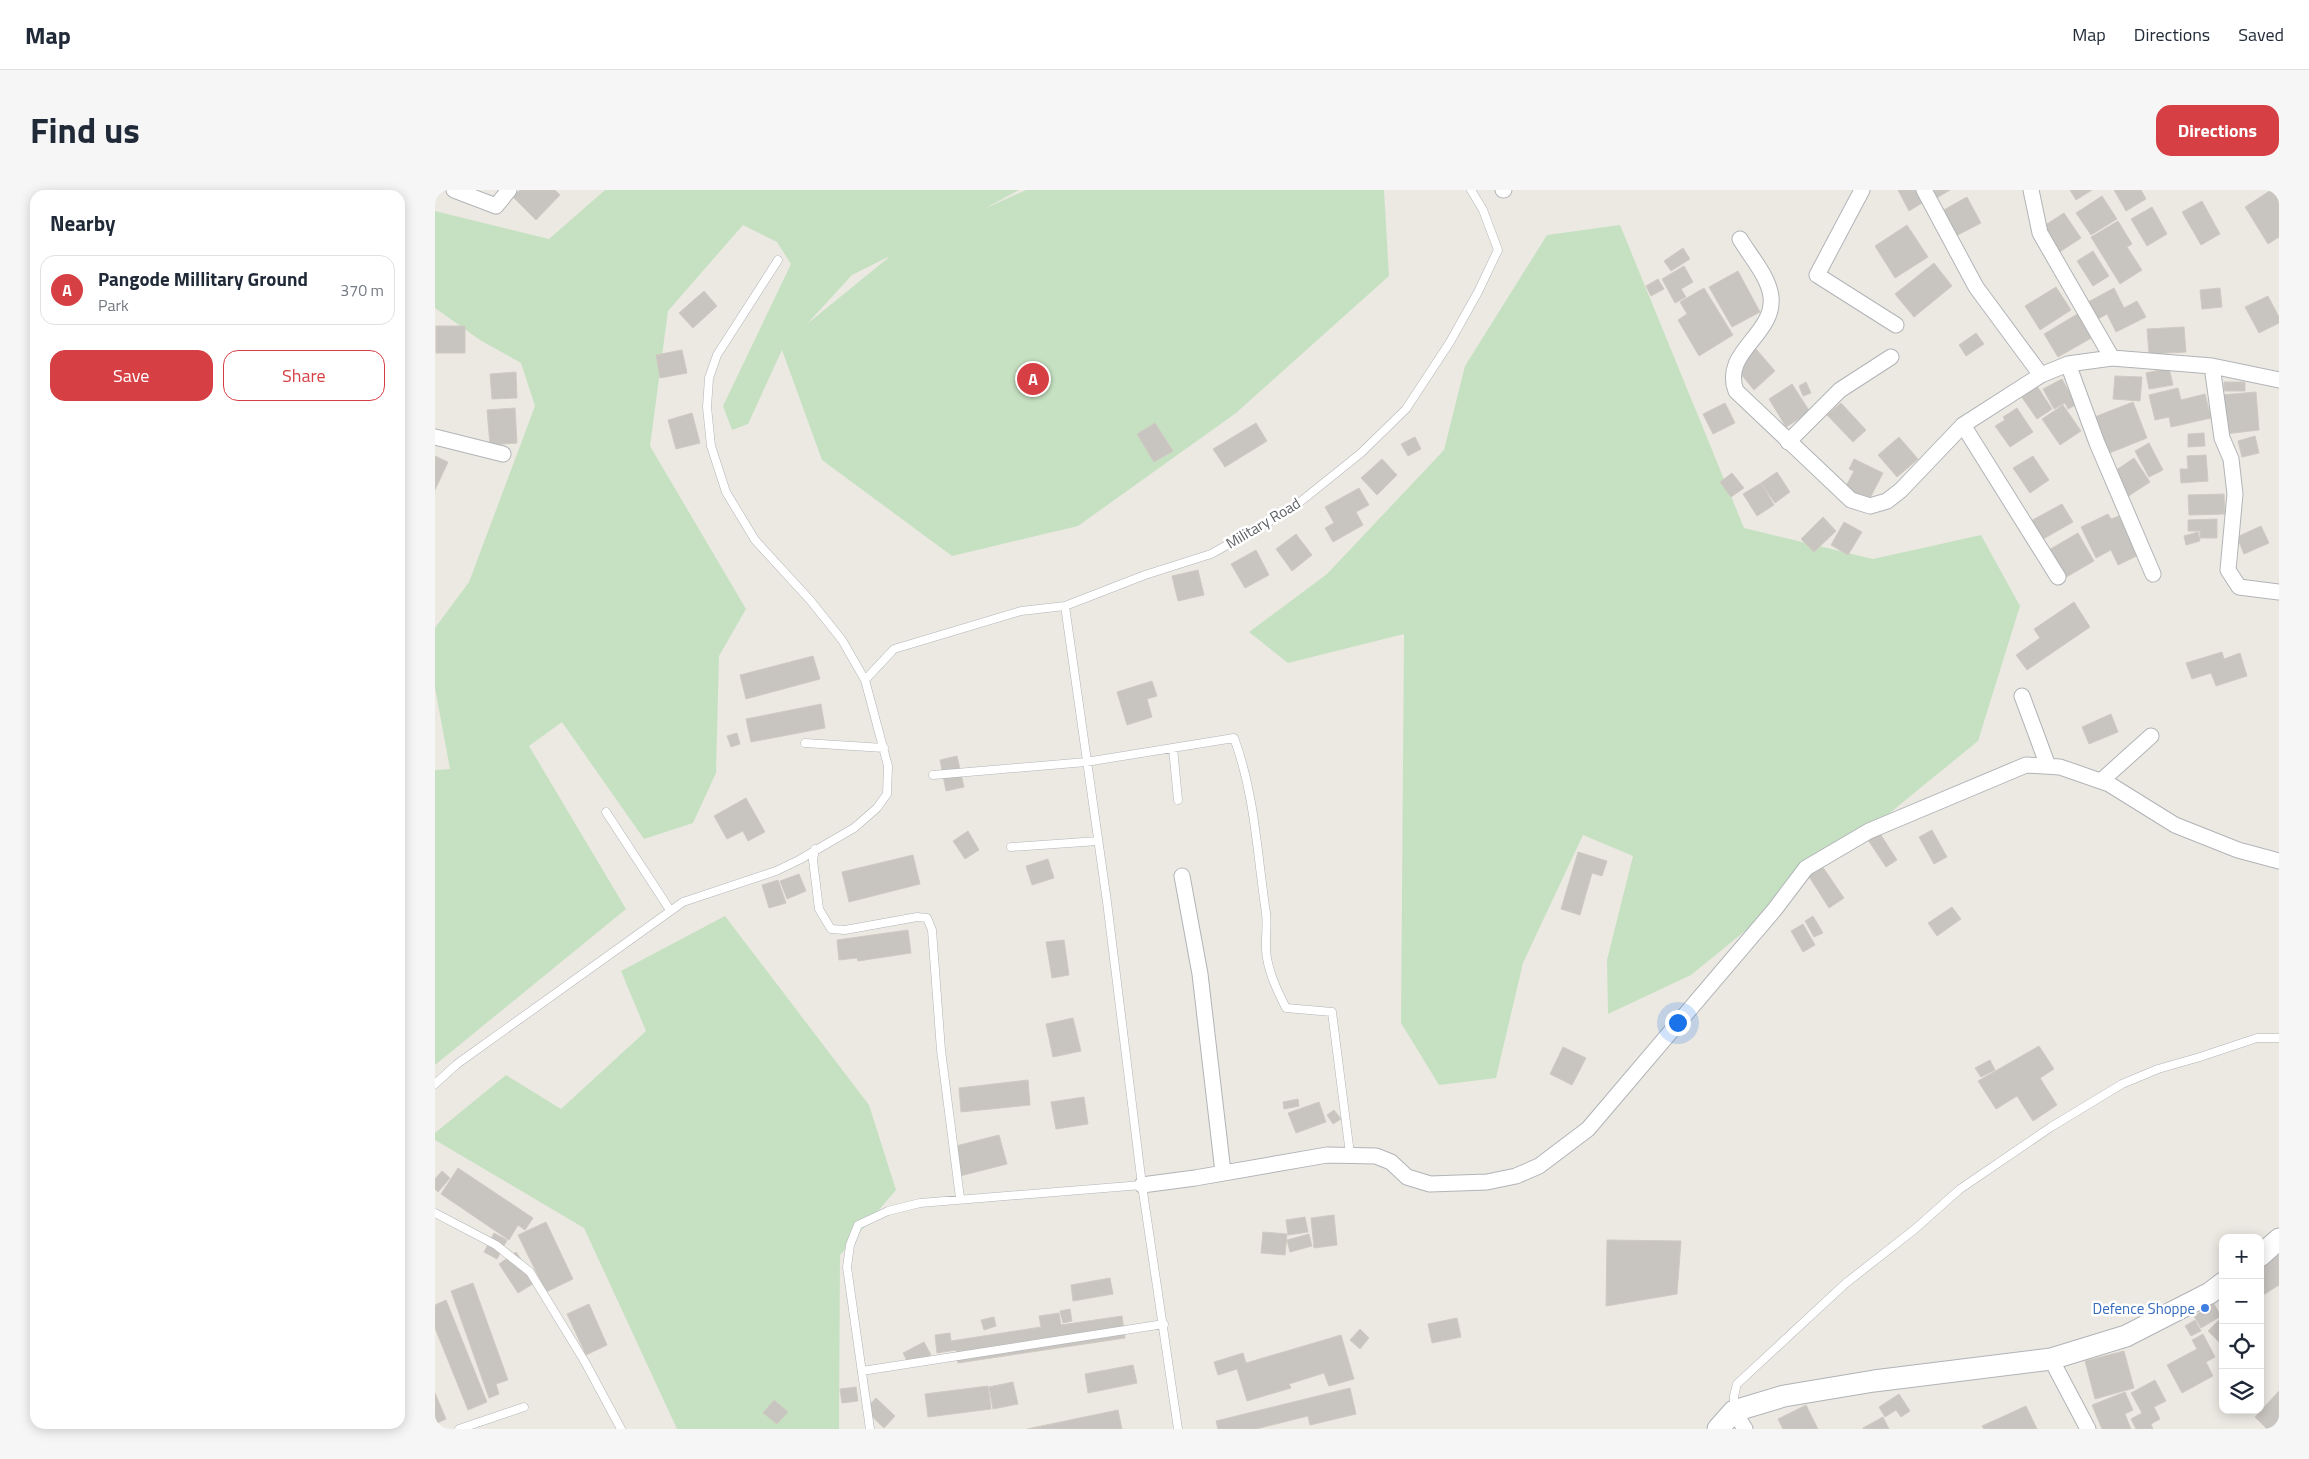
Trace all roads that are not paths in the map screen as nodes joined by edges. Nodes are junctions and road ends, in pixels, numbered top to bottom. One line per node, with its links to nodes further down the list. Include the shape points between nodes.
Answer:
1 (453, 190): 2 (street, via 496,206)
2 (509, 190)
3 (1471, 190): 23 (lane, Military Road, via 1483,210 1498,250 1450,342 1406,408 1361,453 1290,510 1211,554)
4 (1862, 190): 9 (street, via 1817,276)
5 (1924, 190): 14 (street, via 1976,287)
6 (2031, 190): 11 (street, via 2040,233)
7 (1740, 239): 18 (street, via 1767,284 1771,298 1769,313 1733,368 1732,379 1736,391)
8 (778, 260): 24 (lane, via 717,355 709,378 707,407 711,446 726,492 755,540 842,640)
9 (1895, 325)
10 (1891, 357): 18 (street, via 1840,390)
11 (2113, 358): 12 (street); 13 (street)
12 (2068, 364): 14 (street); 20 (street, via 2097,443)
13 (2212, 366): 15 (street); 22 (street, via 2222,438 2231,459 2235,494 2228,570 2239,587)
14 (2041, 375): 16 (street)
15 (2279, 380)
16 (1963, 425): 18 (street, via 1901,490 1887,501 1870,506 1851,500); 21 (street)
17 (435, 437): 19 (street)
18 (1788, 442)
19 (503, 454)
20 (2153, 574)
21 (2057, 577)
22 (2279, 592)
23 (1065, 606): 24 (lane, Military Road, via 1021,611 894,649); 30 (lane)
24 (865, 680): 28 (lane, via 876,729)
25 (2022, 696): 31 (street)
26 (2151, 736): 33 (street)
27 (805, 743): 28 (lane)
28 (884, 748): 38 (lane, via 888,766 887,794 877,808 854,828)
29 (1173, 748): 30 (lane); 34 (lane); 44 (lane, via 1234,738 1244,764 1257,862 1262,876 1267,958 1286,1008 1332,1012)
30 (1087, 762): 32 (lane); 36 (lane)
31 (2048, 766): 33 (street); 44 (street, via 2027,764 1869,831 1806,868 1588,1129 1539,1166 1516,1176 1487,1182 1431,1184 1407,1177 1391,1162 1376,1156)
32 (933, 775)
33 (2101, 781): 39 (street, via 2175,825 2238,850)
34 (1178, 800)
35 (606, 812): 41 (lane)
36 (1098, 841): 37 (lane); 46 (lane)
37 (1011, 847)
38 (815, 849): 41 (lane, via 776,871 696,896); 47 (lane, via 813,860 819,909 831,929 845,930 917,917 927,918 932,930 941,1050)
39 (2279, 861)
40 (1182, 876): 45 (street, via 1200,974)
41 (670, 910): 43 (lane, via 457,1064)
42 (2279, 1038): 56 (lane, via 2257,1038 2157,1069 2122,1084 1959,1189 1915,1229 1846,1283 1737,1384 1734,1396)
43 (435, 1084)
44 (1350, 1154): 45 (street)
45 (1223, 1172): 46 (street)
46 (1142, 1185): 47 (lane); 52 (lane)
47 (960, 1198): 54 (lane, via 919,1202 887,1211 859,1225 850,1245 847,1267)
48 (435, 1213): 58 (lane, via 496,1245 530,1272)
49 (2279, 1239): 50 (main road)
50 (2264, 1252)
51 (2219, 1287): 53 (main road, via 2126,1336)
52 (1164, 1324): 54 (lane); 60 (lane)
53 (2051, 1359): 56 (main road, via 1874,1381 1784,1396); 62 (street)
54 (862, 1371): 59 (lane)
55 (524, 1408): 57 (lane)
56 (1740, 1420): 61 (main road)
57 (459, 1429)
58 (621, 1429)
59 (870, 1429)
60 (1178, 1429)
61 (1718, 1429)
62 (2088, 1429)

